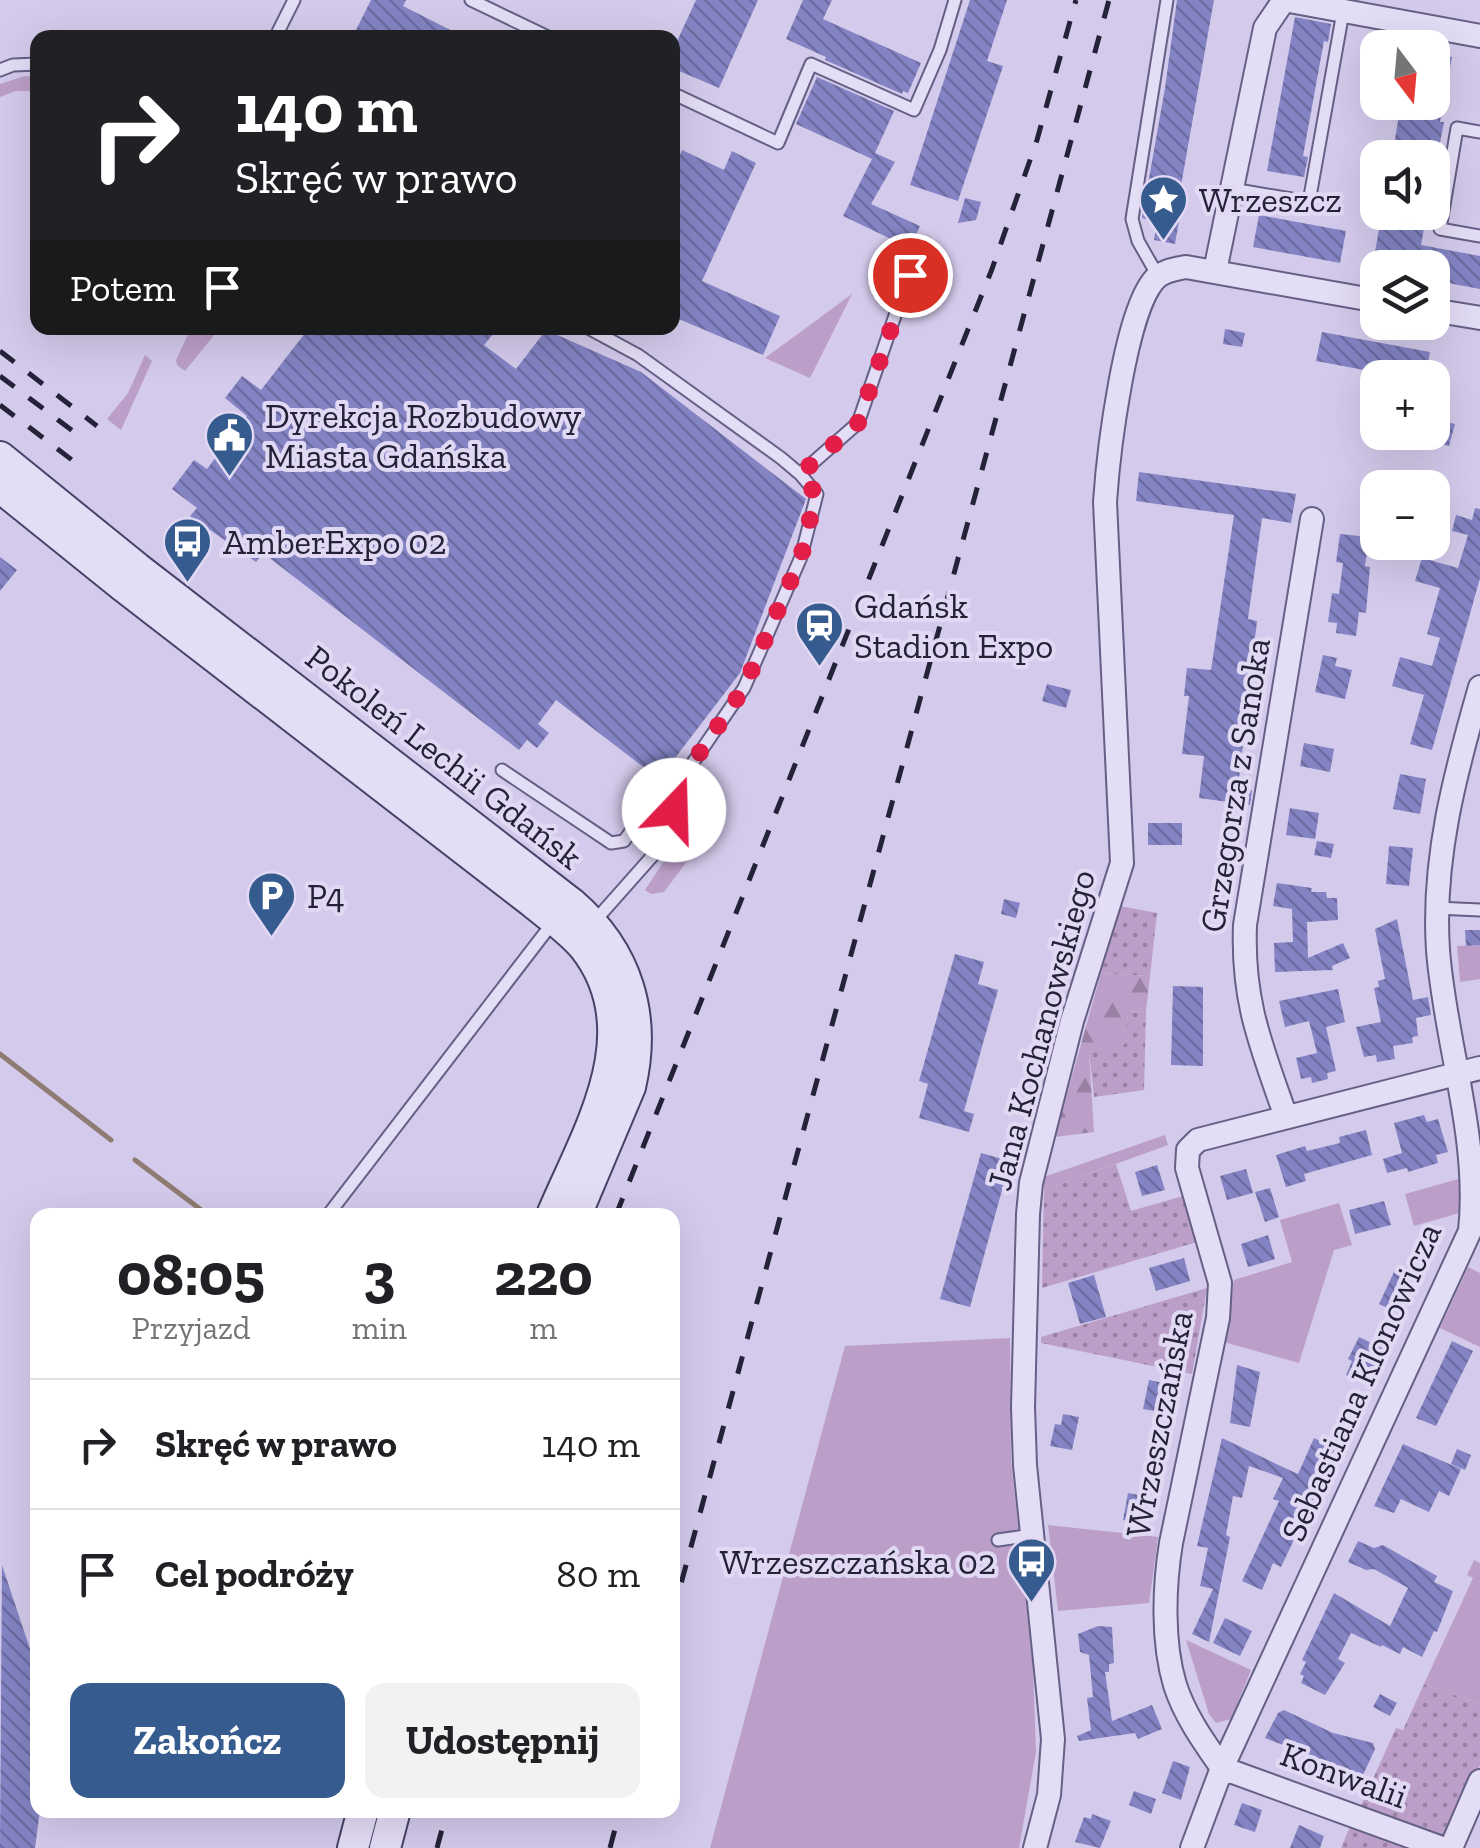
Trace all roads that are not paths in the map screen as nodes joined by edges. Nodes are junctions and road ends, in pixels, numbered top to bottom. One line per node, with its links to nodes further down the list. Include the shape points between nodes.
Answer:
1 (294, 0): 7 (lane)
2 (471, 0): 8 (lane)
3 (955, 0): 12 (lane, via 914,110 811,64 778,144)
4 (1167, 0): 18 (lane, via 1132,220)
5 (1284, 0): 6 (street); 14 (street, via 1265,28)
6 (1343, 12): 9 (street); 14 (lane, via 1309,202)
7 (279, 30)
8 (533, 30)
9 (1480, 36)
10 (30, 64): 11 (lane)
11 (0, 70)
12 (680, 96)
13 (1480, 132): 15 (lane, via 1457,128 1440,229)
14 (1232, 189): 16 (street)
15 (1480, 236)
16 (1215, 270): 18 (street, via 1186,267); 19 (street)
17 (910, 275): 24 (lane, via 858,423)
18 (1158, 276): 40 (street, Jana Kochanowskiego, via 1130,343 1105,502 1122,863 1031,1183 1023,1407)
19 (1360, 298)
20 (1450, 313): 21 (street)
21 (1480, 318)
22 (601, 335): 24 (lane, via 638,354)
23 (0, 458): 27 (street, Pokoleń Lechii Gdańsk)
24 (800, 474): 30 (lane, via 816,494 801,557 744,688)
25 (0, 487): 27 (street, Pokoleń Lechii Gdańsk)
26 (1312, 519): 36 (street, Grzegorza z Sanoka, via 1245,924 1250,1014)
27 (252, 671): 33 (street, Pokoleń Lechii Gdańsk)
28 (1480, 687): 31 (street, Sebastiana Klonowicza, via 1448,806)
29 (502, 770): 30 (lane, via 611,844 624,841 650,804)
30 (677, 786): 33 (lane, via 671,835)
31 (1436, 908): 32 (lane); 35 (street, Sebastiana Klonowicza)
32 (1480, 910)
33 (573, 915): 37 (lane); 38 (street, Pokoleń Lechii Gdańsk, via 601,976 615,1043 605,1092); 39 (street, Pokoleń Lechii Gdańsk, via 618,958 636,1013 637,1044 630,1087)
34 (1480, 1068): 35 (street, Wrzeszczańska)
35 (1456, 1074): 36 (street, Wrzeszczańska); 42 (street, Sebastiana Klonowicza, via 1474,1194 1470,1231)
36 (1286, 1117): 42 (street, Wrzeszczańska, via 1198,1140 1188,1150 1187,1168 1220,1283 1171,1542 1168,1632 1174,1684)
37 (334, 1208)
38 (555, 1208)
39 (579, 1208)
40 (1033, 1536): 41 (lane); 48 (street, Jana Kochanowskiego, via 1054,1738)
41 (998, 1540)
42 (1222, 1768): 49 (street, Sebastiana Klonowicza); 50 (street, Konwalii)
43 (1480, 1781): 51 (street)
44 (361, 1818): 46 (street)
45 (393, 1818): 47 (street)
46 (353, 1848)
47 (385, 1848)
48 (1035, 1848)
49 (1192, 1848)
50 (1442, 1848)
51 (1450, 1848)

